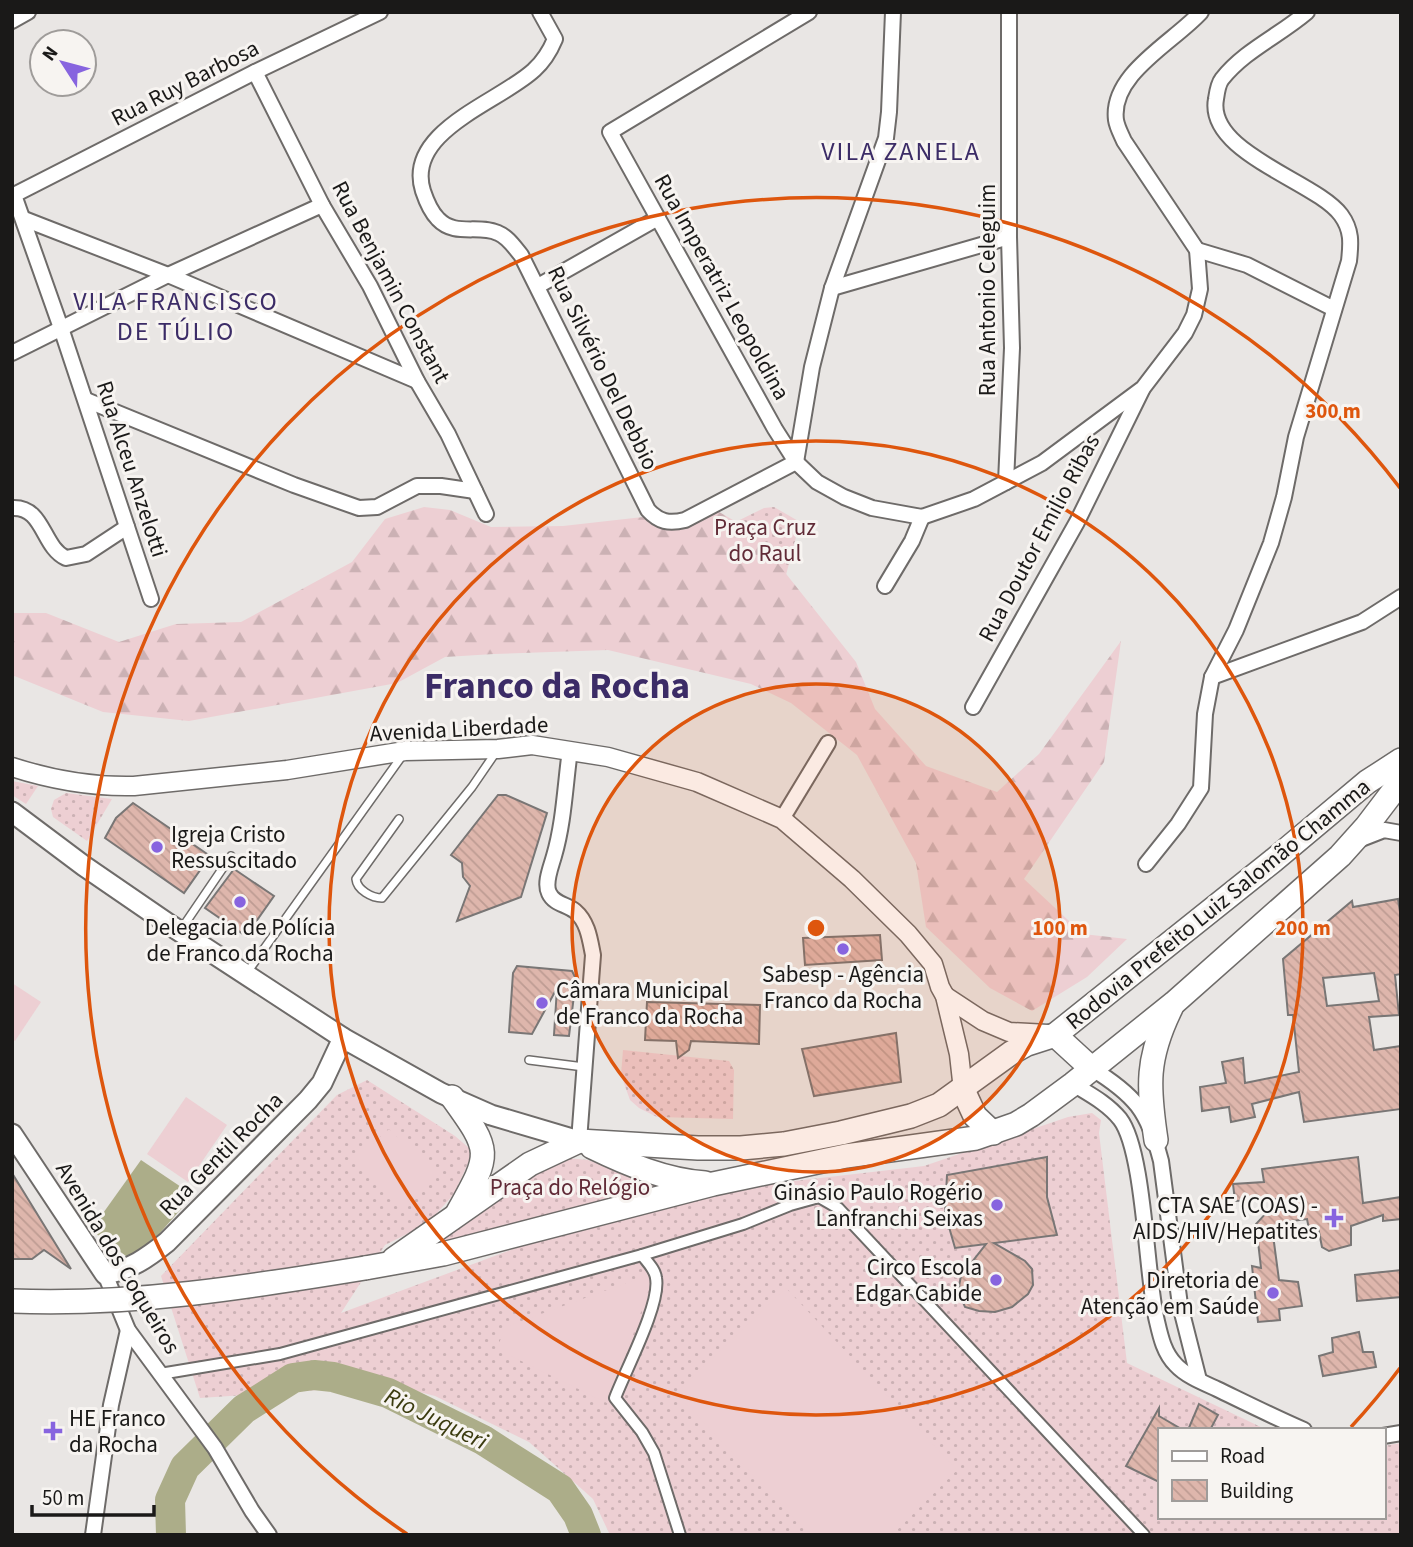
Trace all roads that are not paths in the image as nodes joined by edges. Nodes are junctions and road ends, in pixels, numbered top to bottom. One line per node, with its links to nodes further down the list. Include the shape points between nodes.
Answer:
1 (28, 12): 9 (street)
2 (380, 12): 10 (street, Rua Ruy Barbosa)
3 (540, 12): 18 (street, Rua Silvério Del Debbio, via 555,40 547,57 534,71 451,125 431,145 419,180 437,218 455,229 490,231 506,238 522,255)
4 (808, 12): 13 (street, Rua Imperatriz Leopoldina, via 610,132)
5 (893, 12): 19 (street, via 886,138)
6 (1009, 12): 15 (street, Rua Antonio Celeguim)
7 (1201, 12): 16 (street, via 1126,80 1117,101 1116,121 1124,141)
8 (1307, 12): 20 (street, via 1244,56 1220,82 1215,103 1220,122 1233,139 1258,161 1340,213 1351,234 1349,261)
9 (12, 21)
10 (255, 72): 11 (street, Rua Ruy Barbosa); 12 (street, Rua Benjamin Constant)
11 (13, 196): 14 (street, Rua Alceu Anzelotti)
12 (322, 205): 17 (street); 23 (street, Rua Benjamin Constant, via 370,286)
13 (658, 218): 18 (street); 26 (street, Rua Imperatriz Leopoldina)
14 (24, 219): 17 (street); 21 (street, Rua Alceu Anzelotti)
15 (1009, 237): 19 (street); 27 (street, Rua Antonio Celeguim, via 1012,348)
16 (1197, 250): 20 (street, via 1247,265); 24 (street, via 1200,289 1194,315)
17 (168, 275): 21 (street); 23 (street)
18 (538, 286): 26 (street, Rua Silvério Del Debbio, via 654,516 667,523 685,520)
19 (832, 288): 26 (street, via 812,367)
20 (1334, 309): 36 (street, via 1271,543)
21 (61, 328): 22 (street); 25 (street, Rua Alceu Anzelotti)
22 (12, 353)
23 (416, 381): 28 (street, Rua Benjamin Constant)
24 (1143, 387): 27 (street, via 1042,463); 37 (street, Rua Doutor Emilio Ribas, via 1077,522)
25 (86, 400): 28 (street, via 359,508 377,507 417,486); 32 (street, Rua Alceu Anzelotti)
26 (796, 462): 31 (street, Rua Imperatriz Leopoldina, via 817,482 844,497 872,508)
27 (1006, 482): 31 (street)
28 (475, 491): 30 (street, Rua Benjamin Constant)
29 (12, 508): 32 (street, via 31,513 55,550 66,558 86,554)
30 (486, 514)
31 (922, 517): 33 (street)
32 (127, 527): 35 (street, Rua Alceu Anzelotti)
33 (885, 586)
34 (1401, 597): 36 (street, via 1362,622)
35 (151, 599)
36 (1212, 677): 51 (street, via 1201,788)
37 (973, 707)
38 (828, 743): 47 (street)
39 (498, 749): 40 (street, Avenida Liberdade, via 532,745); 41 (street, Avenida Liberdade); 46 (lane, via 378,899 360,888 356,879)
40 (570, 750): 47 (street, Avenida Liberdade, via 697,782); 59 (street, via 561,830 547,888 554,900 583,920 593,955)
41 (405, 751): 43 (street, Avenida Liberdade, via 134,786 75,782); 53 (lane)
42 (1401, 760): 56 (main road, Rodovia Prefeito Luiz Salomão Chamma, via 1367,782)
43 (12, 767)
44 (1401, 781): 49 (main road, Rodovia Prefeito Luiz Salomão Chamma)
45 (14, 818): 52 (main road)
46 (399, 819)
47 (782, 819): 54 (street, Avenida Liberdade, via 908,934 933,964)
48 (1401, 833): 49 (street, via 1384,830)
49 (1348, 847): 55 (main road, Rodovia Prefeito Luiz Salomão Chamma)
50 (231, 856): 52 (lane)
51 (1146, 864)
52 (180, 931): 53 (main road)
53 (246, 975): 57 (main road)
54 (945, 996): 56 (street, via 1009,1032); 62 (street, Avenida Liberdade)
55 (1174, 1003): 60 (main road, Rodovia Prefeito Luiz Salomão Chamma); 66 (main road, via 1151,1060)
56 (1055, 1035): 60 (main road); 62 (main road, Rodovia Prefeito Luiz Salomão Chamma, via 1011,1053)
57 (343, 1038): 63 (main road); 72 (main road, Rua Gentil Rocha, via 315,1092 189,1221 145,1260)
58 (529, 1060): 59 (lane)
59 (584, 1067): 67 (street)
60 (1091, 1068): 61 (main road, Rodovia Prefeito Luiz Salomão Chamma); 66 (street, via 1135,1100)
61 (1073, 1084): 64 (main road, Rodovia Prefeito Luiz Salomão Chamma, via 1031,1115); 76 (street, via 1121,1120 1130,1141 1162,1343 1178,1368)
62 (963, 1090): 64 (main road, via 975,1116); 67 (main road, Rodovia Prefeito Luiz Salomão Chamma, via 911,1116 784,1144 698,1148)
63 (452, 1097): 67 (main road, via 491,1115); 69 (main road, via 475,1129 483,1157 480,1172)
64 (993, 1133): 68 (main road, Rodovia Prefeito Luiz Salomão Chamma, via 846,1156)
65 (12, 1134): 72 (main road, Avenida dos Coqueiros)
66 (1156, 1140): 76 (street, via 1180,1305)
67 (579, 1141): 68 (main road, via 649,1171); 69 (main road, via 530,1164)
68 (713, 1184): 71 (main road, via 443,1254)
69 (454, 1218): 71 (main road)
70 (642, 1255): 75 (street, via 280,1354); 80 (street, via 654,1271 656,1289 615,1398 654,1453); 81 (street, via 819,1197 838,1208)
71 (388, 1262): 73 (main road, bridge, via 229,1290)
72 (105, 1274): 74 (street, Avenida dos Coqueiros)
73 (12, 1301)
74 (128, 1330): 75 (street, Avenida dos Coqueiros); 78 (street, via 111,1405)
75 (160, 1374): 79 (street, Avenida dos Coqueiros, via 215,1448)
76 (1199, 1380): 77 (street)
77 (1300, 1428)
78 (93, 1534)
79 (269, 1535)
80 (680, 1535)
81 (1144, 1535)

